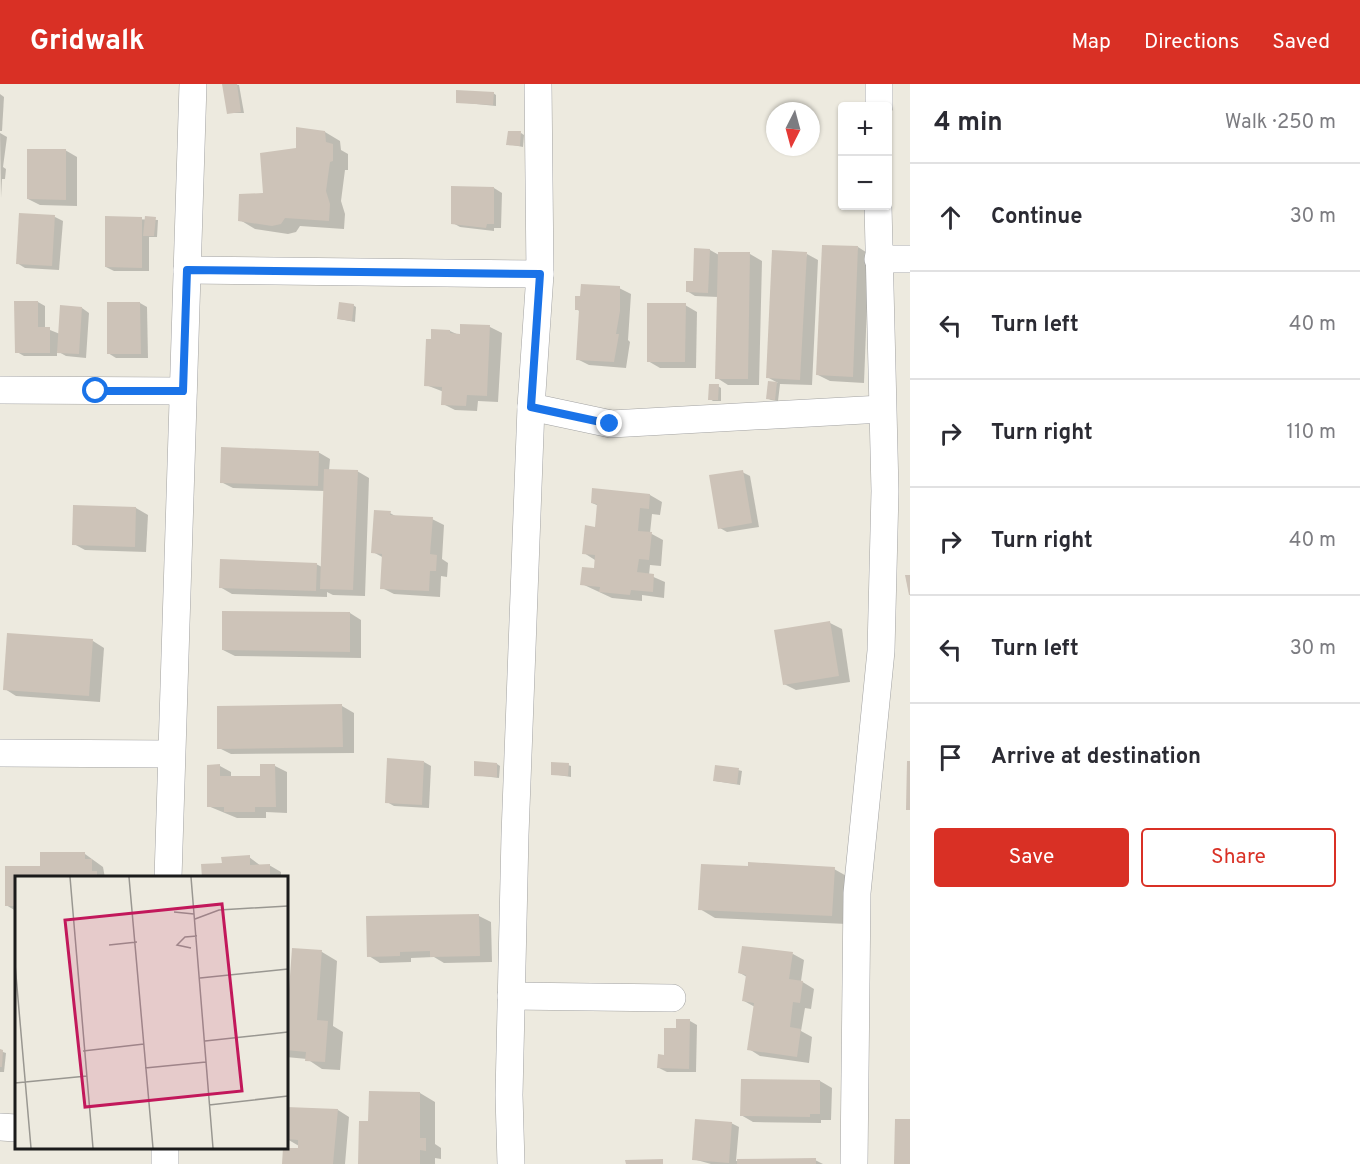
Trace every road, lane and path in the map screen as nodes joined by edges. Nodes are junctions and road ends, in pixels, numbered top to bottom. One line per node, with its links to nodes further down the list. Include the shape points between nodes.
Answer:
1 (193, 84): 8 (street)
2 (538, 84): 9 (street)
3 (879, 84): 4 (street)
4 (879, 102)
5 (878, 210): 6 (street)
6 (878, 259): 7 (street); 13 (street)
7 (910, 259)
8 (187, 270): 9 (street); 11 (street)
9 (540, 274): 12 (street)
10 (0, 390): 11 (street)
11 (183, 391): 15 (street)
12 (531, 407): 13 (street, via 610,424); 17 (street)
13 (882, 409): 22 (street, via 885,491 881,651 857,893)
14 (0, 753): 15 (street)
15 (171, 754): 16 (street)
16 (168, 876)
17 (511, 996): 18 (street); 21 (street)
18 (672, 998)
19 (0, 1127): 20 (street)
20 (15, 1128)
21 (511, 1164)
22 (854, 1164)

